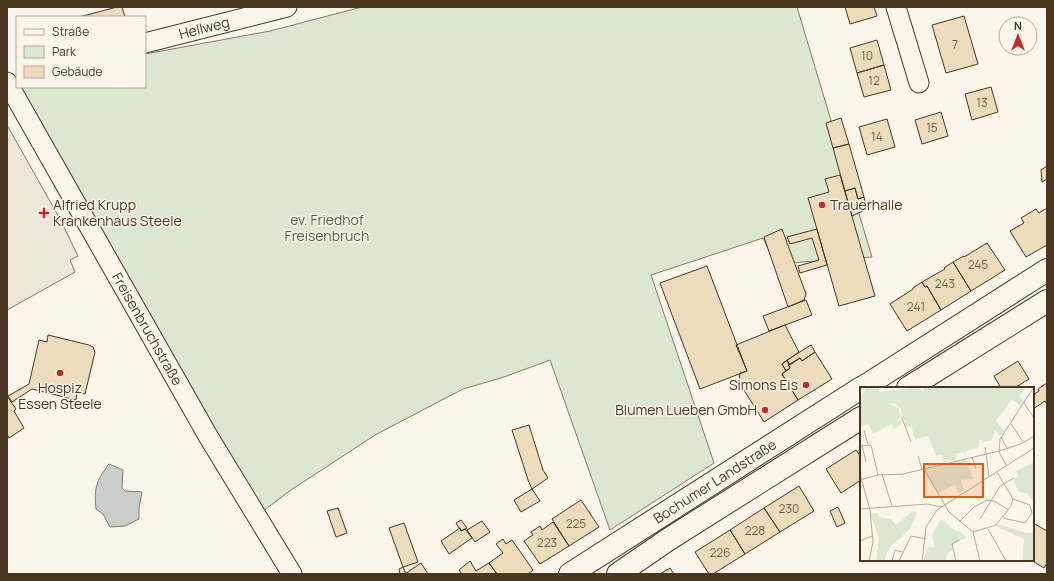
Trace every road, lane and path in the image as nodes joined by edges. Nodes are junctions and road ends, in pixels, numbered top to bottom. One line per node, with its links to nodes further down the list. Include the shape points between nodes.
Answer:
1 (287, 7): 3 (street, Hellweg)
2 (896, 7): 5 (street)
3 (146, 43)
4 (7, 82): 12 (street, Freisenbruchstraße, via 204,429)
5 (919, 83)
6 (1047, 270): 8 (main road, Bochumer Landstraße)
7 (1047, 301): 9 (main road)
8 (863, 387)
9 (910, 387)
10 (860, 389): 13 (main road, Bochumer Landstraße)
11 (860, 419): 14 (main road, Bochumer Landstraße)
12 (292, 574)
13 (570, 574)
14 (618, 574)

